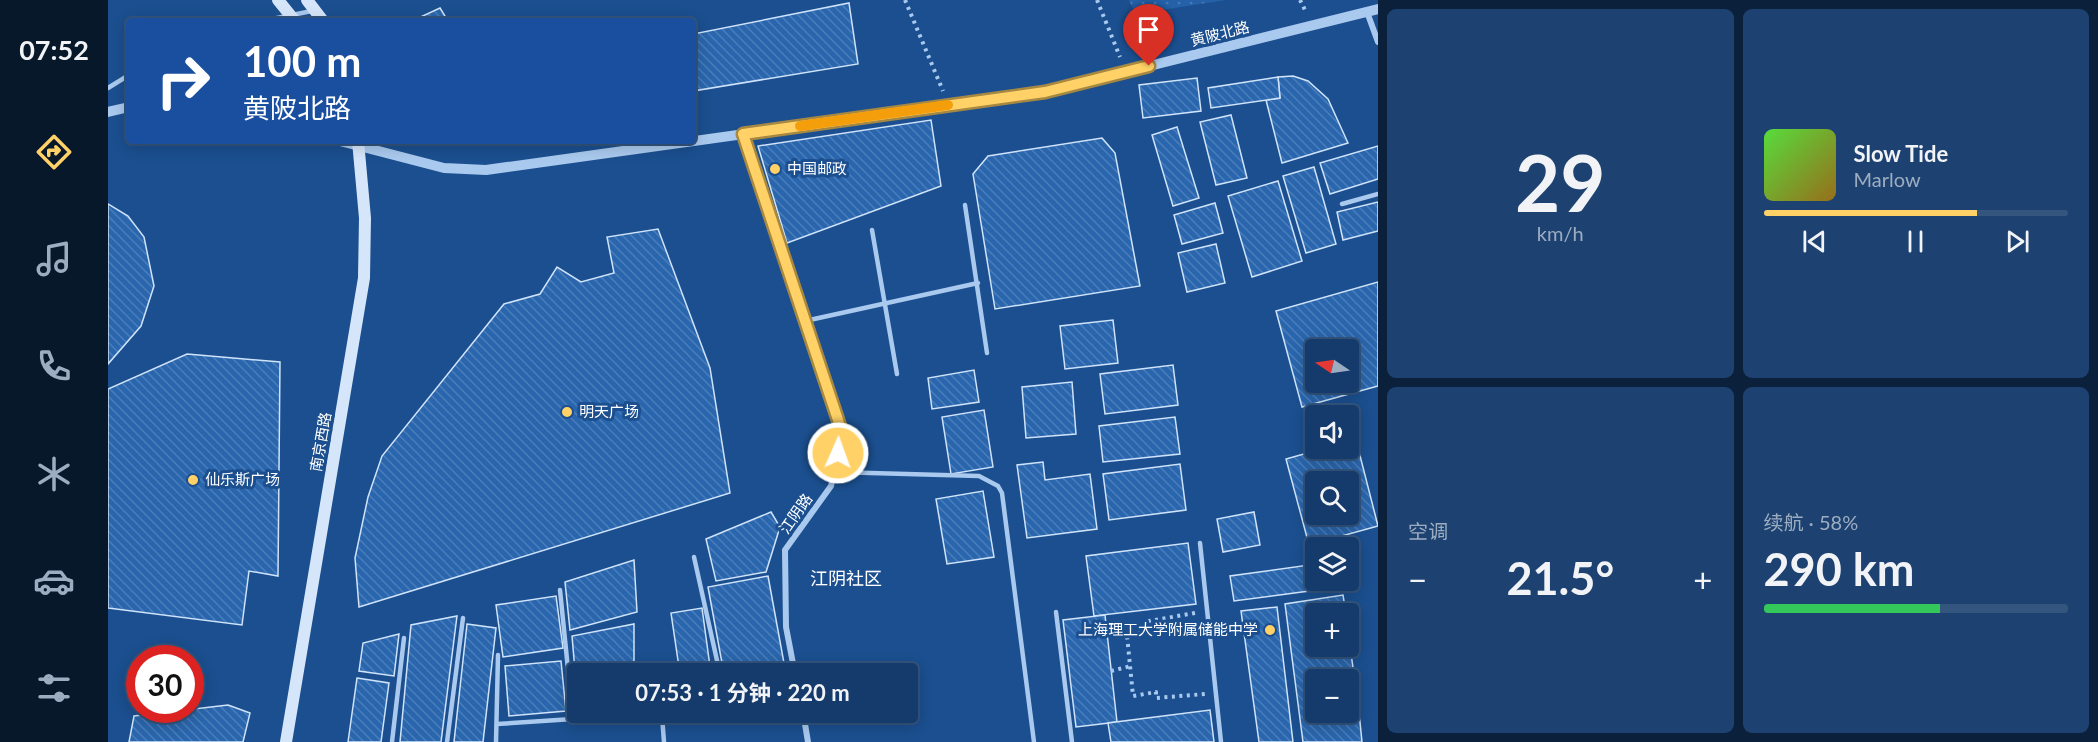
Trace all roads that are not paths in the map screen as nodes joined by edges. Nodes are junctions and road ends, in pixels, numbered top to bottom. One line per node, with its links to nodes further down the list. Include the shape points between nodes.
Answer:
1 (278, 0): 4 (main road)
2 (311, 5): 4 (lane); 5 (main road)
3 (1373, 10): 6 (street); 11 (street, 黄陂北路, via 1045,92)
4 (293, 18)
5 (321, 18)
6 (1378, 42)
7 (126, 77): 8 (lane)
8 (108, 88)
9 (126, 108): 10 (street)
10 (108, 111)
11 (743, 134): 12 (street, 黄陂北路); 22 (street, 江阴路)
12 (696, 141)
13 (357, 144): 40 (main road, 南京西路, via 365,218 364,278)
14 (360, 144): 15 (street, 黄陂北路, via 444,168 486,170)
15 (672, 144)
16 (1378, 194): 17 (lane)
17 (1342, 204)
18 (965, 205): 20 (lane)
19 (872, 230): 21 (lane)
20 (978, 283): 21 (lane); 23 (lane)
21 (886, 303): 22 (lane); 24 (lane)
22 (805, 321): 25 (street, 江阴路, via 843,435)
23 (987, 353)
24 (897, 374)
25 (834, 472): 35 (street, 江阴路, via 831,486 785,550 786,627); 46 (lane, via 979,476 998,486 1009,538)
26 (1200, 543): 48 (lane)
27 (694, 557): 34 (lane)
28 (560, 590): 33 (lane)
29 (1056, 612): 47 (lane)
30 (463, 618): 42 (lane)
31 (404, 638): 41 (lane)
32 (498, 654): 39 (lane)
33 (567, 663)
34 (718, 663)
35 (793, 663)
36 (567, 719): 39 (lane)
37 (663, 723): 44 (lane)
38 (805, 723): 45 (street)
39 (497, 724): 43 (lane)
40 (290, 742)
41 (392, 742)
42 (447, 742)
43 (496, 742)
44 (664, 742)
45 (808, 742)
46 (1035, 742)
47 (1072, 742)
48 (1221, 742)

